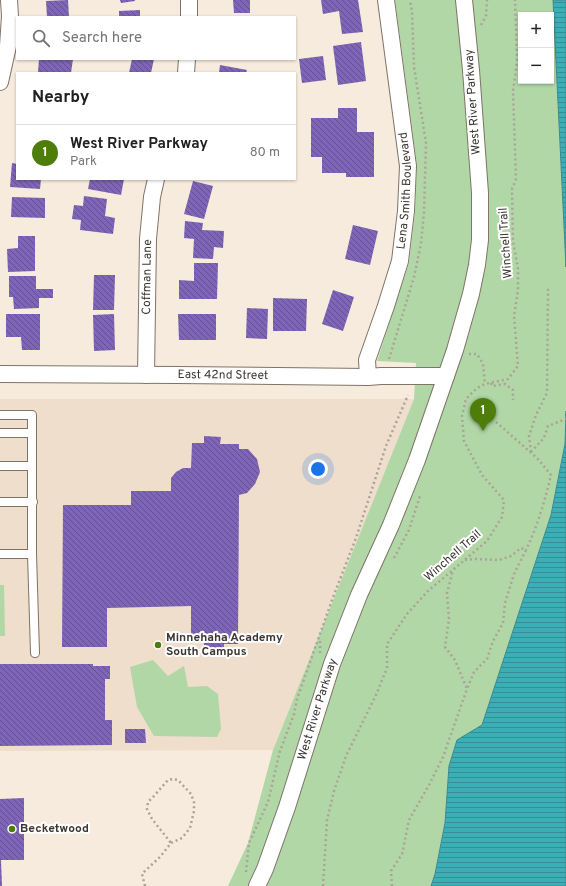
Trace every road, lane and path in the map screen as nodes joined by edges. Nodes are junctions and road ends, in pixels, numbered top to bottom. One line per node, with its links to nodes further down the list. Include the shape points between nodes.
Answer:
1 (9, 0): 11 (street, via 8,46)
2 (189, 0): 7 (street)
3 (386, 0): 18 (street, Lena Smith Boulevard, via 408,166 406,211 400,261 367,360)
4 (464, 0): 17 (street, West River Parkway, via 480,193 480,240 471,294)
5 (487, 0): 8 (path, via 486,16)
6 (515, 0): 19 (path, Winchell Trail, via 517,61 512,91 516,179 512,189 513,241 518,269 514,316 518,366 508,380)
7 (189, 16)
8 (480, 27)
9 (187, 60): 10 (street)
10 (186, 72)
11 (0, 82)
12 (156, 180): 16 (street, Coffman Lane, via 148,239)
13 (548, 288): 28 (path, via 547,393 529,436)
14 (469, 354): 20 (path, via 478,354 483,364)
15 (0, 374): 16 (street, East 42nd Street)
16 (146, 375): 18 (street, East 42nd Street)
17 (446, 376): 18 (street, East 42nd Street); 43 (street, West River Parkway, via 417,460 332,664 287,808)
18 (368, 377)
19 (491, 383): 20 (path, Winchell Trail); 22 (path, via 492,386 505,384 512,390)
20 (485, 384): 36 (path, Winchell Trail, via 466,399 462,416 464,440 482,475 504,500 502,517 487,541)
21 (408, 396): 41 (path, via 386,446 356,538 297,699 268,802 250,843)
22 (513, 400)
23 (0, 415): 27 (lane, via 32,415)
24 (566, 419): 28 (path, via 548,426 544,438)
25 (496, 422): 28 (path)
26 (0, 433): 27 (lane)
27 (32, 433): 30 (lane)
28 (531, 452): 33 (path, via 551,475)
29 (0, 466): 30 (lane)
30 (32, 466): 32 (lane)
31 (0, 502): 32 (lane)
32 (33, 502): 35 (lane)
33 (526, 550): 36 (path, via 521,548 511,556 499,560); 39 (path, via 514,574 505,603 503,623 487,659 474,672)
34 (0, 554): 35 (lane)
35 (32, 554): 38 (lane)
36 (464, 561): 37 (path, Winchell Trail)
37 (454, 569): 39 (path, via 447,593 449,619 445,647 455,660); 44 (path, Winchell Trail, via 428,591 407,614 386,644 386,668 376,695 346,756 334,791 327,820)
38 (35, 653)
39 (467, 690): 45 (path, via 443,757 409,820 402,854 391,871)
40 (171, 843): 40 (path, via 182,838 190,828 194,811 191,794 178,780 173,779 168,780 148,802 147,809); 42 (path, via 142,874)
41 (246, 874)
42 (145, 886)
43 (257, 886)
44 (323, 886)
45 (392, 886)

